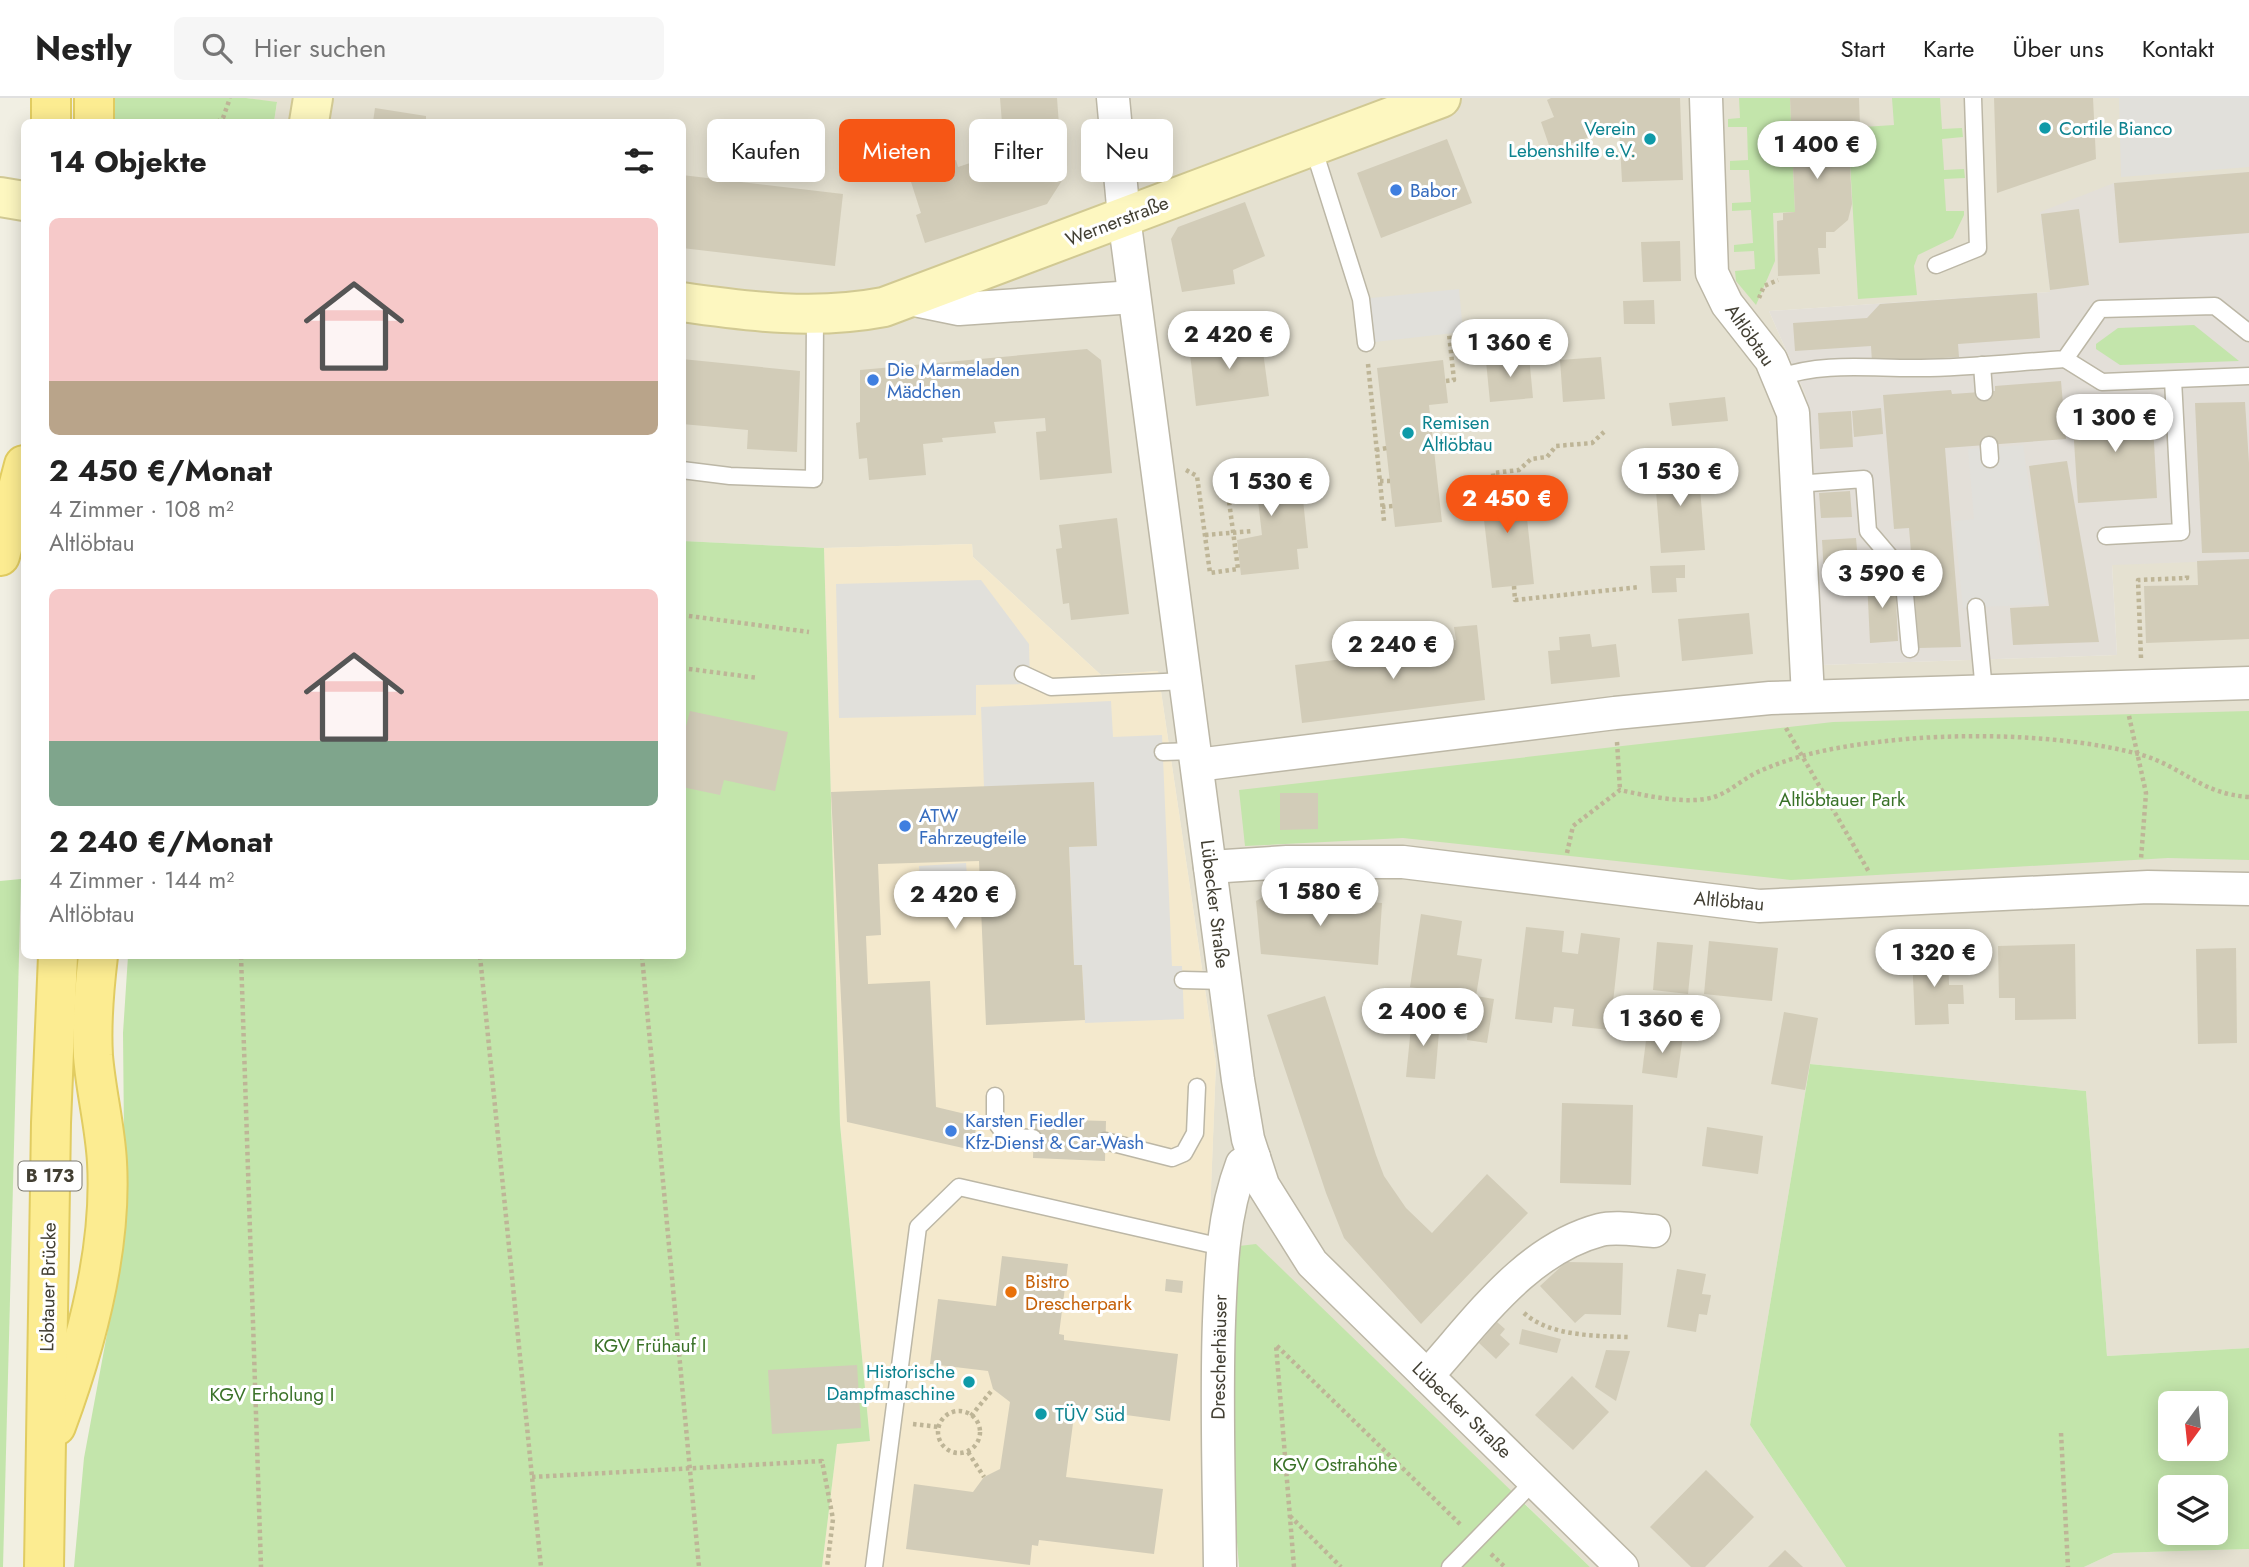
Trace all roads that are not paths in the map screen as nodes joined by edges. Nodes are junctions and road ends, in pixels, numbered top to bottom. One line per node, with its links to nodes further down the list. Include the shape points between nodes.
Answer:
1 (51, 98): 9 (main road)
2 (94, 98): 10 (main road)
3 (313, 98): 11 (street)
4 (1113, 98): 15 (street, Lübecker Straße)
5 (1441, 98): 8 (street, Wernerstraße)
6 (1706, 98): 26 (street, Altlöbtau, via 1712,273 1727,303 1771,360)
7 (1973, 98): 16 (lane, via 1978,248)
8 (1387, 108): 12 (street, Wernerstraße)
9 (51, 119)
10 (94, 119)
11 (310, 119)
12 (1312, 147): 15 (street, Wernerstraße); 22 (lane, via 1361,299)
13 (0, 197): 14 (street)
14 (21, 200)
15 (1124, 217): 17 (street, Lübecker Straße); 18 (street, Wernerstraße)
16 (1936, 265)
17 (1134, 297): 18 (street, Wernerstraße, via 959,309); 37 (street, Lübecker Straße)
18 (911, 299): 20 (street, Wernerstraße, via 853,313)
19 (686, 303): 20 (street, Wernerstraße)
20 (815, 316): 29 (lane, via 814,479)
21 (2249, 333): 23 (lane, via 2215,306 2100,309)
22 (1366, 343)
23 (2065, 359): 24 (lane); 27 (lane, via 2102,382)
24 (1982, 365): 26 (lane, via 1855,367); 28 (lane)
25 (2249, 376): 27 (lane)
26 (1778, 378): 31 (street, Altlöbtau, via 1793,413)
27 (2173, 380): 32 (lane, via 2180,532)
28 (1984, 392)
29 (686, 470)
30 (21, 476): 33 (main road)
31 (1796, 484): 35 (lane, via 1864,479 1868,531 1903,572); 40 (street, Altlöbtau)
32 (2106, 536)
33 (0, 556)
34 (1976, 607): 39 (lane)
35 (1910, 649)
36 (1023, 674): 37 (lane, via 1051,687)
37 (1186, 681): 42 (street, Lübecker Straße)
38 (2249, 683): 39 (street)
39 (1984, 691): 40 (street)
40 (1808, 696): 42 (street)
41 (1163, 752): 42 (lane)
42 (1196, 758): 43 (street, Lübecker Straße)
43 (1210, 867): 44 (street, Altlöbtau, via 1403,862 1759,906 2148,887); 48 (street, Lübecker Straße)
44 (2249, 889)
45 (58, 959): 57 (main road, Löbtauer Brücke / B 173)
46 (98, 959): 57 (main road, via 93,1055 107,1161 107,1206 79,1356)
47 (1183, 980): 48 (lane)
48 (1225, 981): 53 (street, Lübecker Straße, via 1241,1102)
49 (1197, 1087): 52 (lane, via 1195,1133 1184,1153 1172,1158)
50 (995, 1096): 51 (lane, via 995,1121 1007,1137)
51 (1033, 1138)
52 (1105, 1140)
53 (1254, 1157): 55 (street, Drescherhäuser, via 1242,1164 1237,1175); 56 (street, Lübecker Straße, via 1263,1185 1312,1263)
54 (1654, 1231): 56 (street, via 1602,1230 1565,1243 1532,1263)
55 (1222, 1247): 60 (lane, via 959,1187 918,1227); 61 (street, Drescherhäuser, via 1217,1387)
56 (1427, 1376): 58 (street, Lübecker Straße)
57 (46, 1451): 59 (main road, B 173)
58 (1534, 1481): 62 (lane); 63 (street, Lübecker Straße)
59 (44, 1567)
60 (874, 1567)
61 (1220, 1567)
62 (1450, 1567)
63 (1622, 1567)

